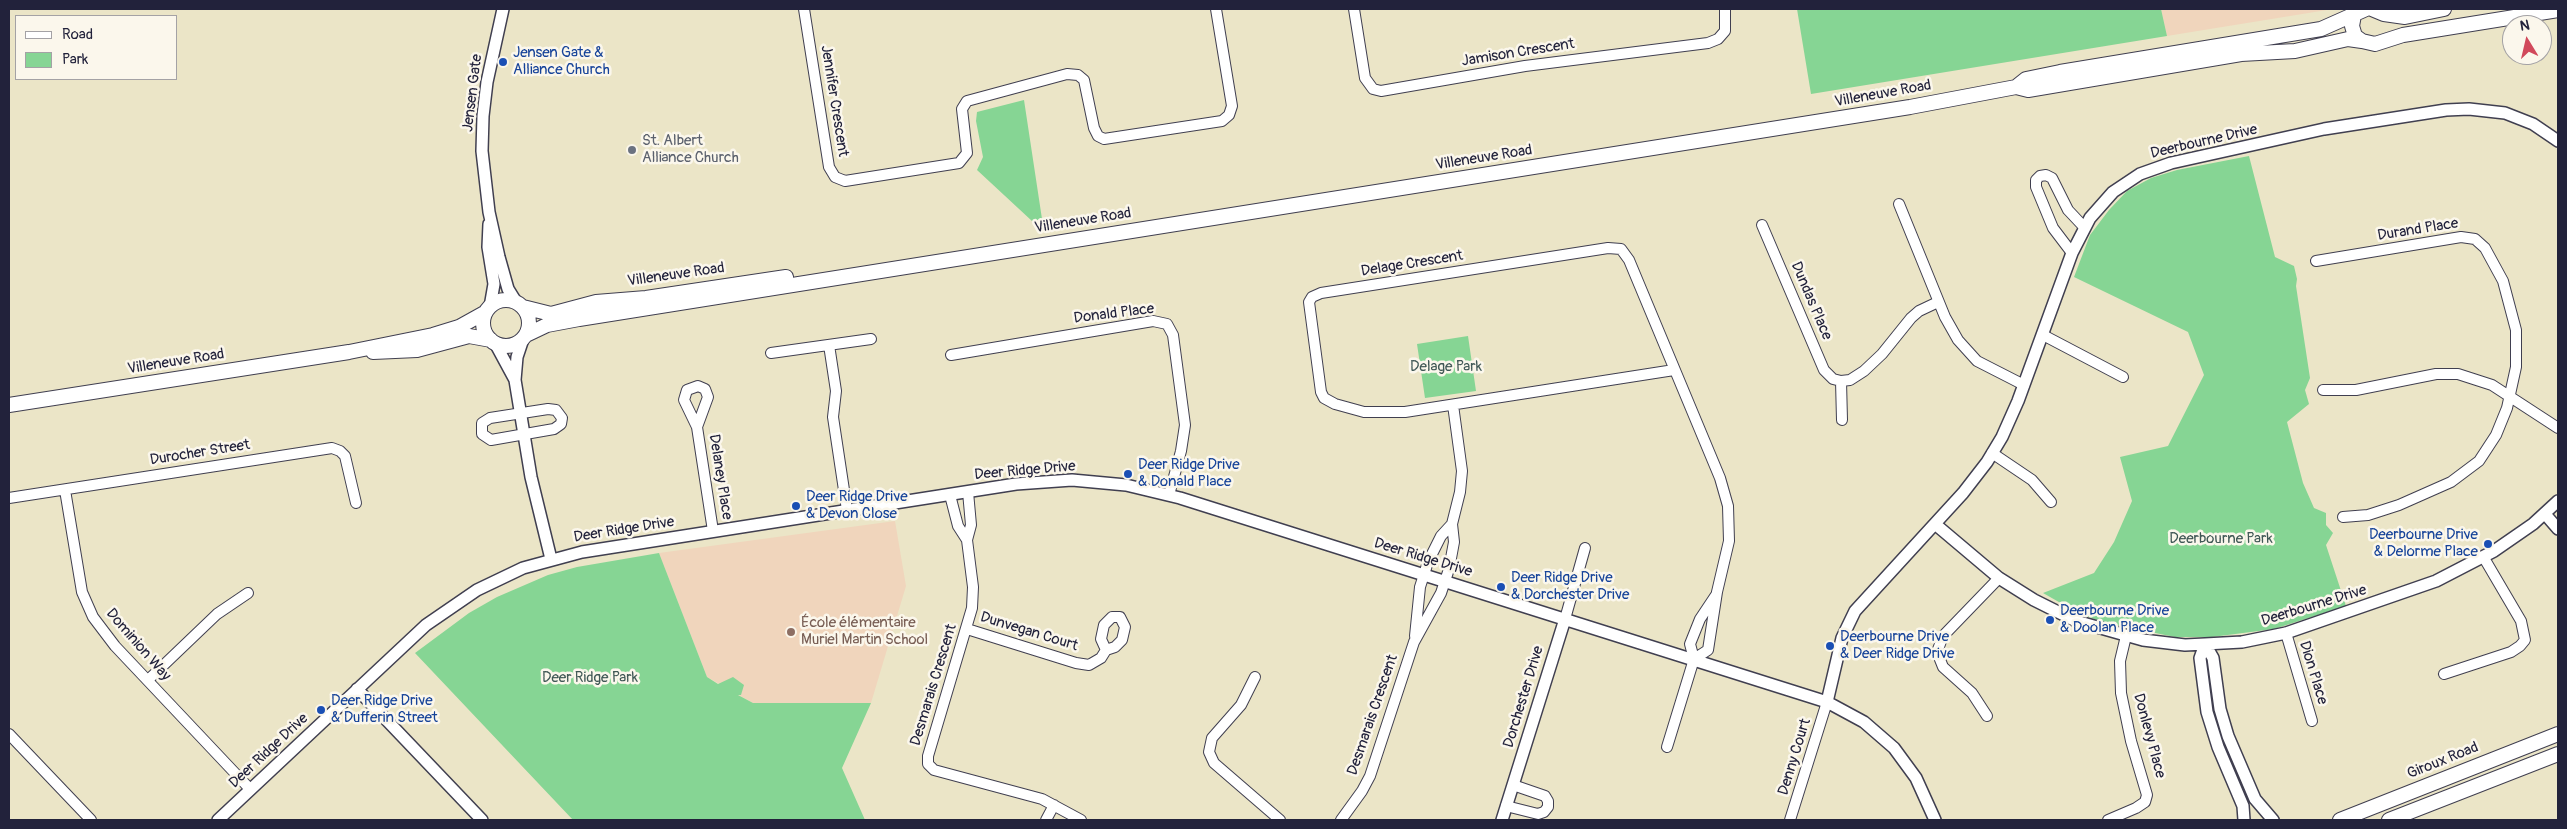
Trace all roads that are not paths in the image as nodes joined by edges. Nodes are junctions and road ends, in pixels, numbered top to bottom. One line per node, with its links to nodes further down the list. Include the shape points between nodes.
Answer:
1 (503, 9): 15 (street, Jensen Gate, via 483,116 483,164)
2 (804, 9): 3 (street, Jennifer Crescent, via 829,167 835,178 845,181 959,162 967,153 962,110 967,101 1067,74 1078,75 1084,80 1094,128 1104,139 1222,122 1232,106)
3 (1216, 9)
4 (1354, 9): 5 (street, Jamison Crescent, via 1365,78 1373,89 1381,91 1525,66 1708,43 1725,31)
5 (1725, 9)
6 (2444, 9): 9 (main road, via 2405,17)
7 (2558, 10): 10 (main road, via 2403,34)
8 (2360, 12): 11 (main road, via 2352,20 2354,32); 12 (main road, Villeneuve Road, via 2321,29 2060,72 2026,79)
9 (2378, 12): 10 (main road, via 2389,25)
10 (2383, 40): 11 (main road, Villeneuve Road, via 2375,44)
11 (2362, 41): 12 (main road, Villeneuve Road, via 2348,39 2296,51 2241,54 2028,90)
12 (2016, 86): 19 (main road, Villeneuve Road, via 1910,107)
13 (2558, 139): 17 (street, Deerbourne Drive, via 2521,118 2469,108 2324,129 2155,167 2113,192)
14 (1899, 204): 21 (street)
15 (489, 212): 22 (street, Jensen Gate, via 504,276); 23 (street, Jensen Gate, via 488,247 494,284)
16 (1762, 225): 35 (street, Dundas Place, via 1824,370)
17 (2084, 227): 18 (street, Deerbourne Drive); 18 (street, via 2068,210 2052,178 2040,176 2036,187 2052,228)
18 (2072, 253): 24 (street, Deerbourne Drive)
19 (955, 257): 22 (main road, Villeneuve Road, via 596,302 551,314); 25 (main road, Villeneuve Road, via 570,320 541,327)
20 (2316, 261): 38 (street, Durand Place, via 2461,237 2479,241 2503,281 2515,320 2517,358)
21 (1938, 302): 35 (street, via 1910,318 1864,371); 36 (street, via 1953,334 1970,354 1996,373)
22 (520, 305): 23 (main road, via 502,300); 25 (main road, via 529,318)
23 (488, 309): 27 (main road, via 484,327); 29 (main road, Villeneuve Road, via 460,327)
24 (2043, 335): 33 (street); 36 (street, Deerbourne Drive)
25 (524, 337): 27 (main road, via 507,346); 34 (street, via 517,357)
26 (871, 339): 28 (street)
27 (493, 341): 29 (main road, Villeneuve Road, via 469,336 417,350); 34 (street)
28 (829, 345): 30 (street); 55 (street, via 836,391 833,413)
29 (349, 352): 39 (main road, Villeneuve Road)
30 (771, 353)
31 (951, 355): 50 (street, Donald Place, via 1153,321 1167,324 1173,335 1185,425)
32 (1674, 370): 40 (street, Delage Crescent); 40 (street, Delage Crescent, via 1627,255 1618,248 1321,293 1310,298 1308,310 1320,387 1328,401 1379,414); 69 (street, Delage Crescent, via 1726,496 1728,541)
33 (2123, 378)
34 (515, 380): 41 (street)
35 (1841, 382): 42 (street)
36 (2024, 386): 46 (street, Deerbourne Drive)
37 (2323, 390): 38 (street, via 2356,390 2446,374 2482,381)
38 (2510, 396): 44 (street); 57 (street, Durand Place, via 2496,435 2469,470 2438,488 2384,511)
39 (9, 405)
40 (1453, 405): 58 (street, via 1462,470)
41 (520, 413): 45 (street); 45 (street, via 556,410 562,418 561,424 554,429); 45 (street, via 490,418 482,423 480,429 490,440)
42 (1842, 420)
43 (697, 427): 61 (street, Delaney Place)
44 (2558, 428)
45 (524, 434): 65 (street)
46 (1992, 453): 53 (street, via 2032,480); 59 (street, Deerbourne Drive, via 1968,487)
47 (65, 490): 51 (street, Durocher Street); 54 (street, Durocher Street, via 332,448 345,456); 81 (street, Dominion Way, via 79,580 87,606 115,646)
48 (968, 492): 49 (street, Deer Ridge Drive); 50 (street, Deer Ridge Drive, via 1072,480 1126,485); 62 (street, Desmarais Crescent, via 971,525)
49 (950, 494): 55 (street, Deer Ridge Drive); 62 (street, Desmarais Crescent, via 958,526)
50 (1169, 495): 66 (street, Deer Ridge Drive)
51 (9, 498)
52 (2558, 501): 56 (street, Deerbourne Drive)
53 (2051, 502)
54 (356, 503)
55 (847, 510): 61 (street, Deer Ridge Drive)
56 (2545, 514): 60 (street); 64 (street, Deerbourne Drive)
57 (2343, 517)
58 (1452, 524): 66 (street, via 1441,536); 68 (street, via 1454,542)
59 (1935, 524): 67 (street, Deerbourne Drive); 83 (street, Deerbourne Drive, via 1866,596 1851,617 1842,638)
60 (2558, 529)
61 (713, 531): 65 (street, Deer Ridge Drive)
62 (967, 540): 72 (street, Desmarais Crescent, via 973,587)
63 (1585, 548): 71 (street)
64 (2484, 558): 73 (street, Deerbourne Drive, via 2420,588); 79 (street, via 2521,621 2525,640 2511,652)
65 (551, 559): 82 (street, Deer Ridge Drive, via 500,578 457,602 415,634)
66 (1424, 575): 68 (street, Deer Ridge Drive); 75 (street, Desmarais Crescent)
67 (2000, 578): 74 (street, Deerbourne Drive, via 2068,617); 84 (street, via 1943,636 1937,652 1943,666 1972,694)
68 (1445, 581): 71 (street, Deer Ridge Drive); 75 (street, Desmarais Crescent)
69 (1717, 592): 78 (street, Delage Crescent, via 1700,619 1690,644); 78 (street, Delage Crescent, via 1708,650)
70 (248, 593): 81 (street, via 217,614)
71 (1564, 618): 78 (street, Deer Ridge Drive); 90 (street, Dorchester Drive)
72 (967, 629): 77 (street, Dunvegan Court, via 1082,665 1094,663); 92 (street, Desmarais Crescent, via 928,764 934,770)
73 (2286, 634): 76 (street, Deerbourne Drive, via 2242,642); 85 (street, Dion Place)
74 (2126, 636): 76 (street, Deerbourne Drive, via 2162,643); 104 (street, Donlevy Place, via 2120,660 2121,693 2147,794 2145,802 2136,808)
75 (1414, 642): 100 (street, Desmarais Crescent, via 1377,758 1362,791)
76 (2205, 644): 105 (street, via 2200,658 2207,712 2243,806); 106 (street, via 2213,658 2228,736 2257,802)
77 (1106, 650)
78 (1694, 659): 83 (street, Deer Ridge Drive); 88 (street)
79 (2444, 674)
80 (1255, 677): 99 (street, via 1241,705 1212,738 1209,752 1214,763)
81 (148, 680): 91 (street, Dominion Way)
82 (357, 689): 91 (street, Deer Ridge Drive); 97 (street)
83 (1827, 702): 102 (street, Denny Court); 103 (street, Deer Ridge Drive, via 1864,722 1894,748 1916,778)
84 (1986, 716)
85 (2312, 721)
86 (9, 734): 95 (street)
87 (2558, 734): 107 (main road, Giroux Road)
88 (1667, 747)
89 (2558, 754): 108 (main road)
90 (1513, 785): 93 (street, Dorchester Drive); 93 (street, via 1545,796 1548,807 1538,814)
91 (250, 790): 96 (street, Deer Ridge Drive)
92 (1054, 804): 94 (street, Desmarais Crescent); 98 (street)
93 (1506, 806): 101 (street, Dorchester Drive)
94 (1076, 819)
95 (91, 820)
96 (218, 820)
97 (482, 820)
98 (1046, 820)
99 (1280, 820)
100 (1341, 820)
101 (1502, 820)
102 (1790, 820)
103 (1935, 820)
104 (2108, 820)
105 (2244, 820)
106 (2273, 820)
107 (2340, 820)
108 (2389, 820)

